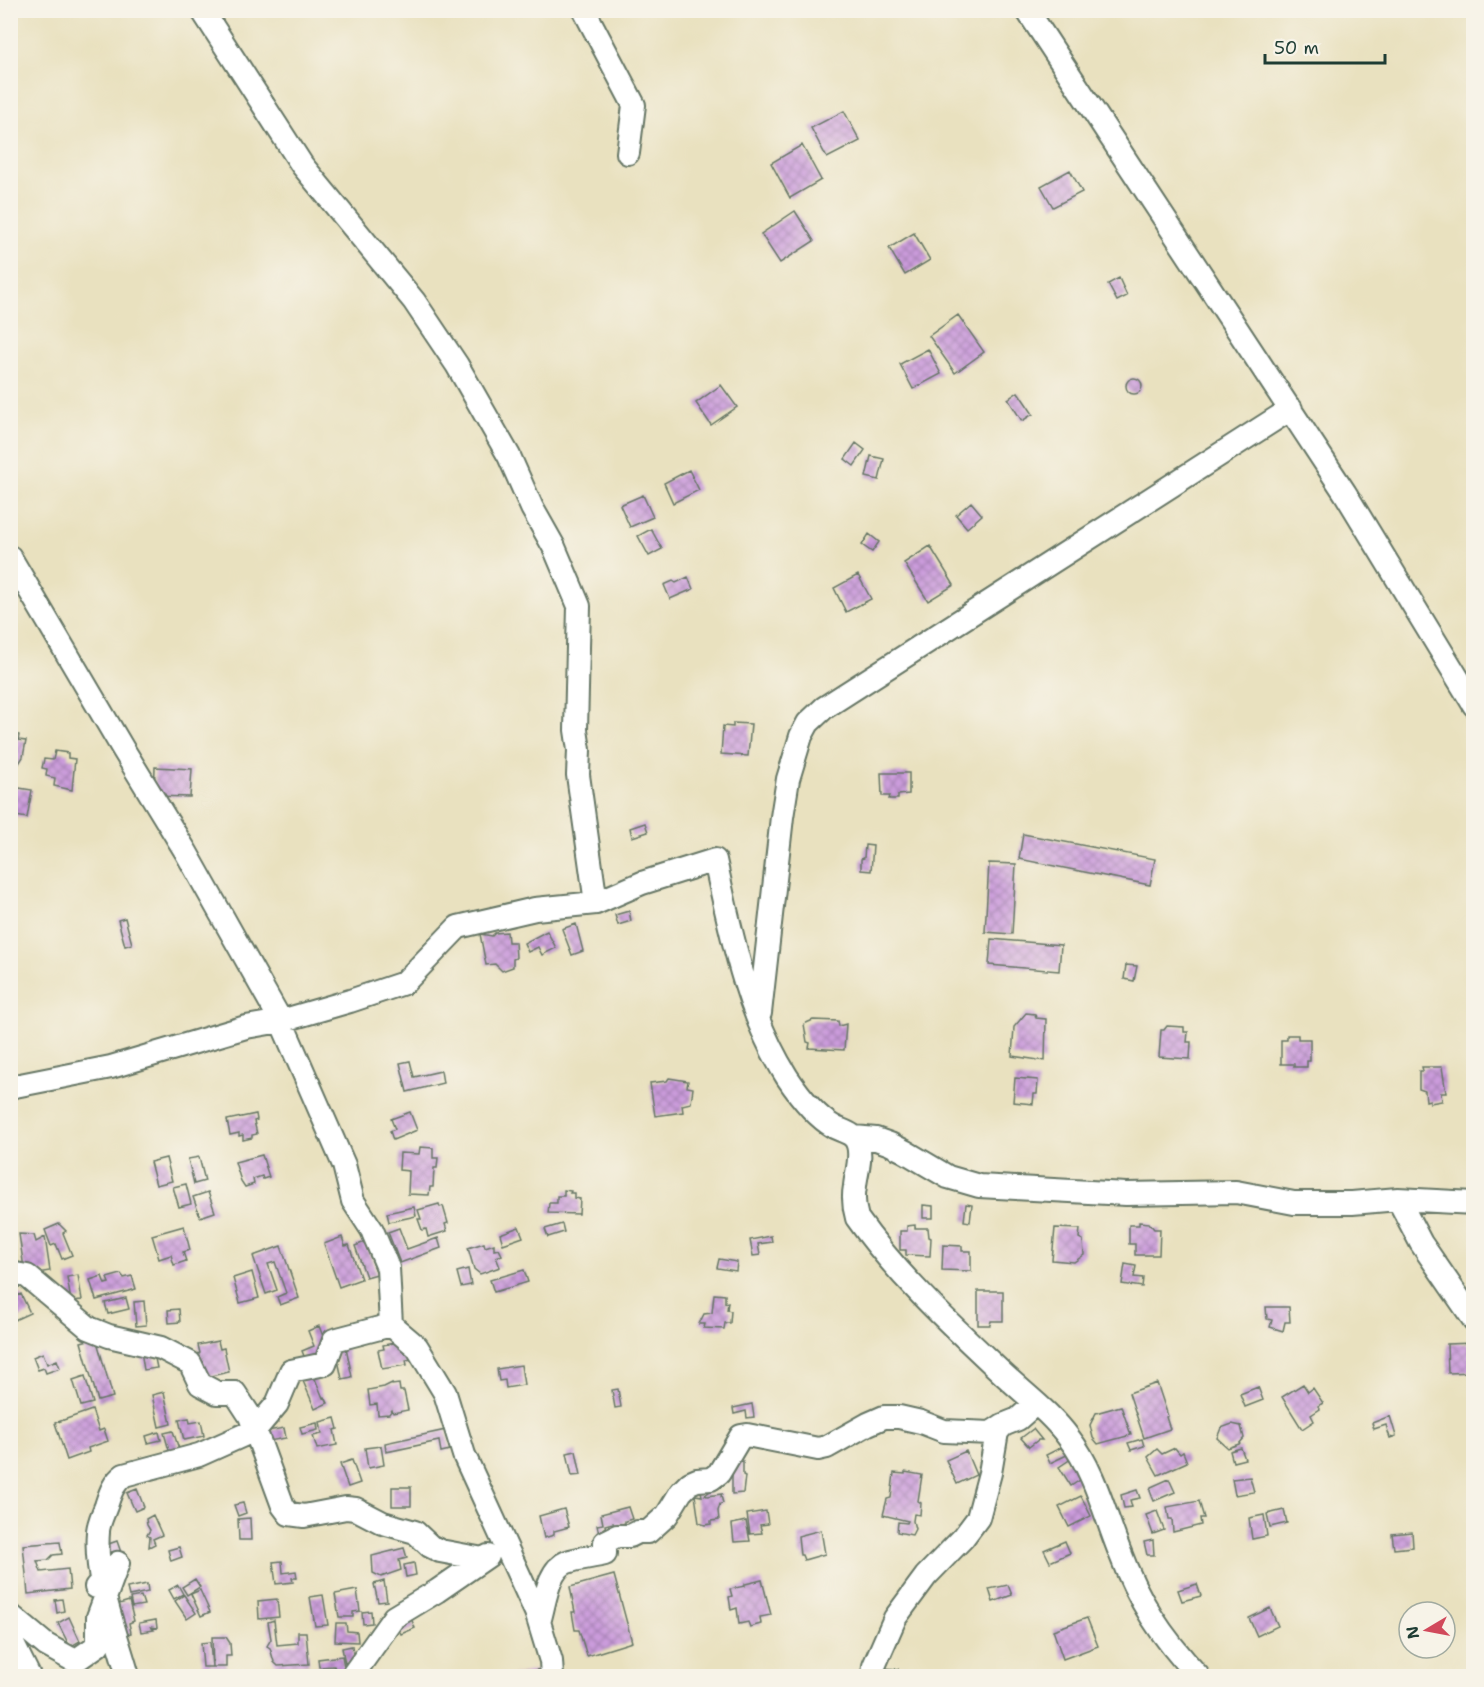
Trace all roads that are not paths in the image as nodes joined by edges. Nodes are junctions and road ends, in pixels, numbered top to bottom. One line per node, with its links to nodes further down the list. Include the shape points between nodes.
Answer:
1 (202, 10): 8 (street, via 302,165 414,301 457,365 510,456 554,548 579,606 576,730)
2 (584, 10): 4 (street, via 634,105)
3 (1028, 10): 5 (street)
4 (628, 153)
5 (1291, 409): 7 (street); 10 (street, via 824,708 808,723 794,754 787,789)
6 (10, 557): 9 (street, via 186,852)
7 (1473, 705)
8 (596, 903): 9 (street, via 535,909 458,927 404,983); 10 (street, via 642,883 715,860 732,935)
9 (281, 1021): 11 (street, via 246,1027 111,1067); 17 (street, via 344,1165 353,1201 372,1230 387,1268)
10 (759, 1021): 12 (street, via 787,1076 804,1099 819,1116)
11 (10, 1087)
12 (854, 1137): 13 (street, via 890,1144 948,1177 979,1186 1126,1194 1236,1192 1294,1203); 18 (street, via 859,1147 854,1187 857,1218 910,1284)
13 (1398, 1199): 14 (street); 16 (street, via 1421,1243)
14 (1473, 1203)
15 (10, 1273): 20 (street, via 27,1276 89,1328 161,1348 190,1363 200,1384 217,1393 235,1393)
16 (1473, 1320)
17 (391, 1324): 20 (street, via 334,1340 325,1364 291,1371 277,1404); 21 (street, via 417,1347 445,1393 464,1455)
18 (1035, 1404): 19 (street, via 1018,1419); 32 (street, via 1055,1420 1084,1460 1144,1608)
19 (1003, 1425): 25 (street, via 991,1433 967,1433 944,1431 899,1417 884,1418 818,1449 741,1436 719,1473 711,1479 690,1483 667,1515 648,1532 617,1536 605,1542 605,1554 566,1562 557,1568); 31 (street, via 997,1432 978,1518 895,1618)
20 (255, 1430): 22 (street, via 289,1514 304,1516 356,1509 382,1523 415,1532 440,1551); 23 (street, via 199,1455 118,1479 98,1530)
21 (505, 1546): 22 (street); 25 (street)
22 (483, 1559): 29 (street, via 394,1617)
23 (104, 1590): 24 (street, via 93,1591 118,1563 98,1617 98,1645 75,1661 46,1645); 28 (street)
24 (10, 1615)
25 (539, 1622): 30 (street)
26 (10, 1638): 27 (street)
27 (29, 1677)
28 (128, 1677)
29 (352, 1677)
30 (552, 1677)
31 (873, 1677)
32 (1198, 1677)

